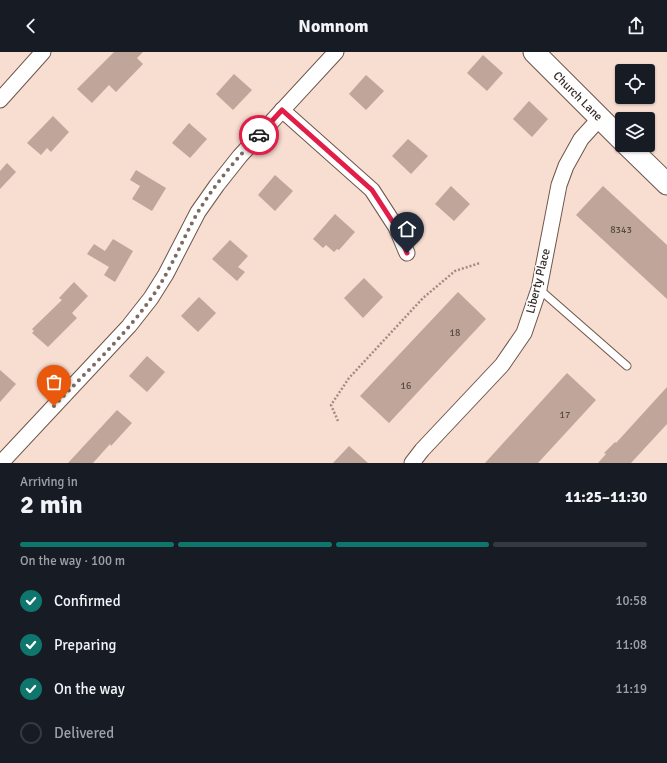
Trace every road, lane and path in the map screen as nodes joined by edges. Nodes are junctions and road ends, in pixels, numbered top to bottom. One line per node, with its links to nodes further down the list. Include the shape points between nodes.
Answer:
1 (43, 52): 4 (street)
2 (336, 52): 5 (street)
3 (534, 52): 6 (street, Church Lane)
4 (0, 100)
5 (282, 110): 10 (street, via 372,190 392,221); 15 (street, via 216,185 198,212 151,298)
6 (600, 118): 7 (street, Church Lane); 12 (street, Liberty Place, via 581,139 559,185)
7 (615, 133)
8 (634, 152): 9 (street)
9 (667, 184)
10 (407, 253)
11 (480, 263): 14 (path, via 455,272 423,298 349,378 331,405)
12 (539, 289): 13 (lane); 16 (street, Liberty Place, via 524,333 502,365)
13 (627, 366)
14 (338, 421)
15 (1, 463)
16 (412, 463)

